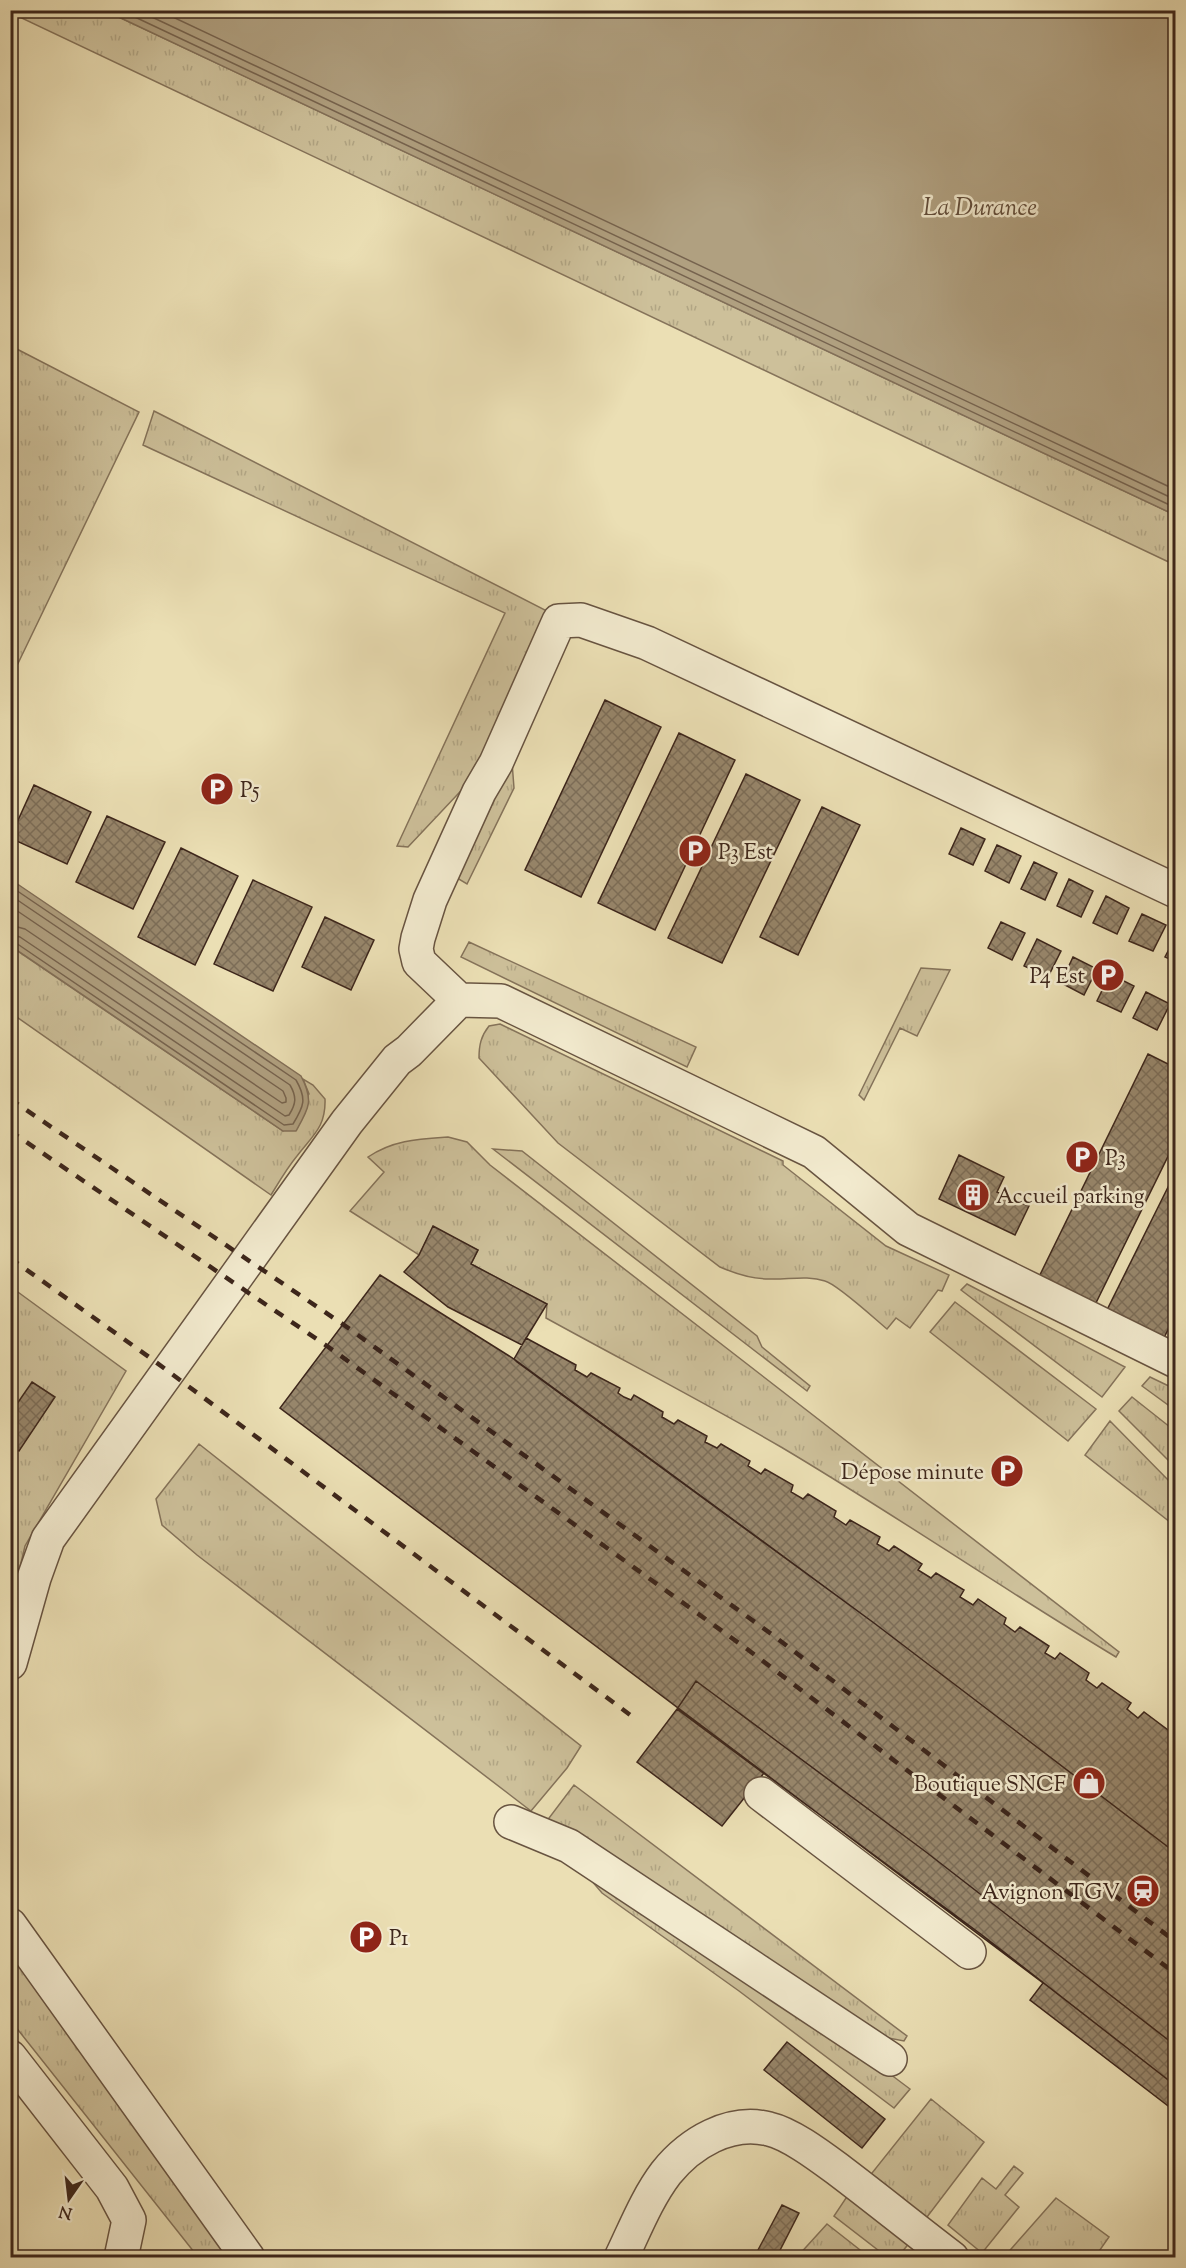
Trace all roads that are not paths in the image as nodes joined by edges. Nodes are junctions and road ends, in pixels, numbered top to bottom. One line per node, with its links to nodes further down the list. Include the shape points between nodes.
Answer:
1 (1176, 891): 2 (street, via 647,643 581,620 559,621 430,900 418,938 419,962)
2 (459, 1000): 3 (street, via 501,1001 814,1152 908,1229); 4 (street, via 397,1060 347,1122 48,1539)
3 (1176, 1361)
4 (10, 1663)
5 (761, 1794): 8 (street)
6 (511, 1822): 10 (street, via 569,1846)
7 (10, 1925): 12 (street)
8 (969, 1952)
9 (10, 2057): 11 (street, via 112,2188 129,2220)
10 (890, 2059)
11 (121, 2258)
12 (248, 2258)
13 (621, 2258): 14 (street, via 648,2201 667,2172 708,2137 735,2127 770,2129 810,2149)
14 (951, 2258)

